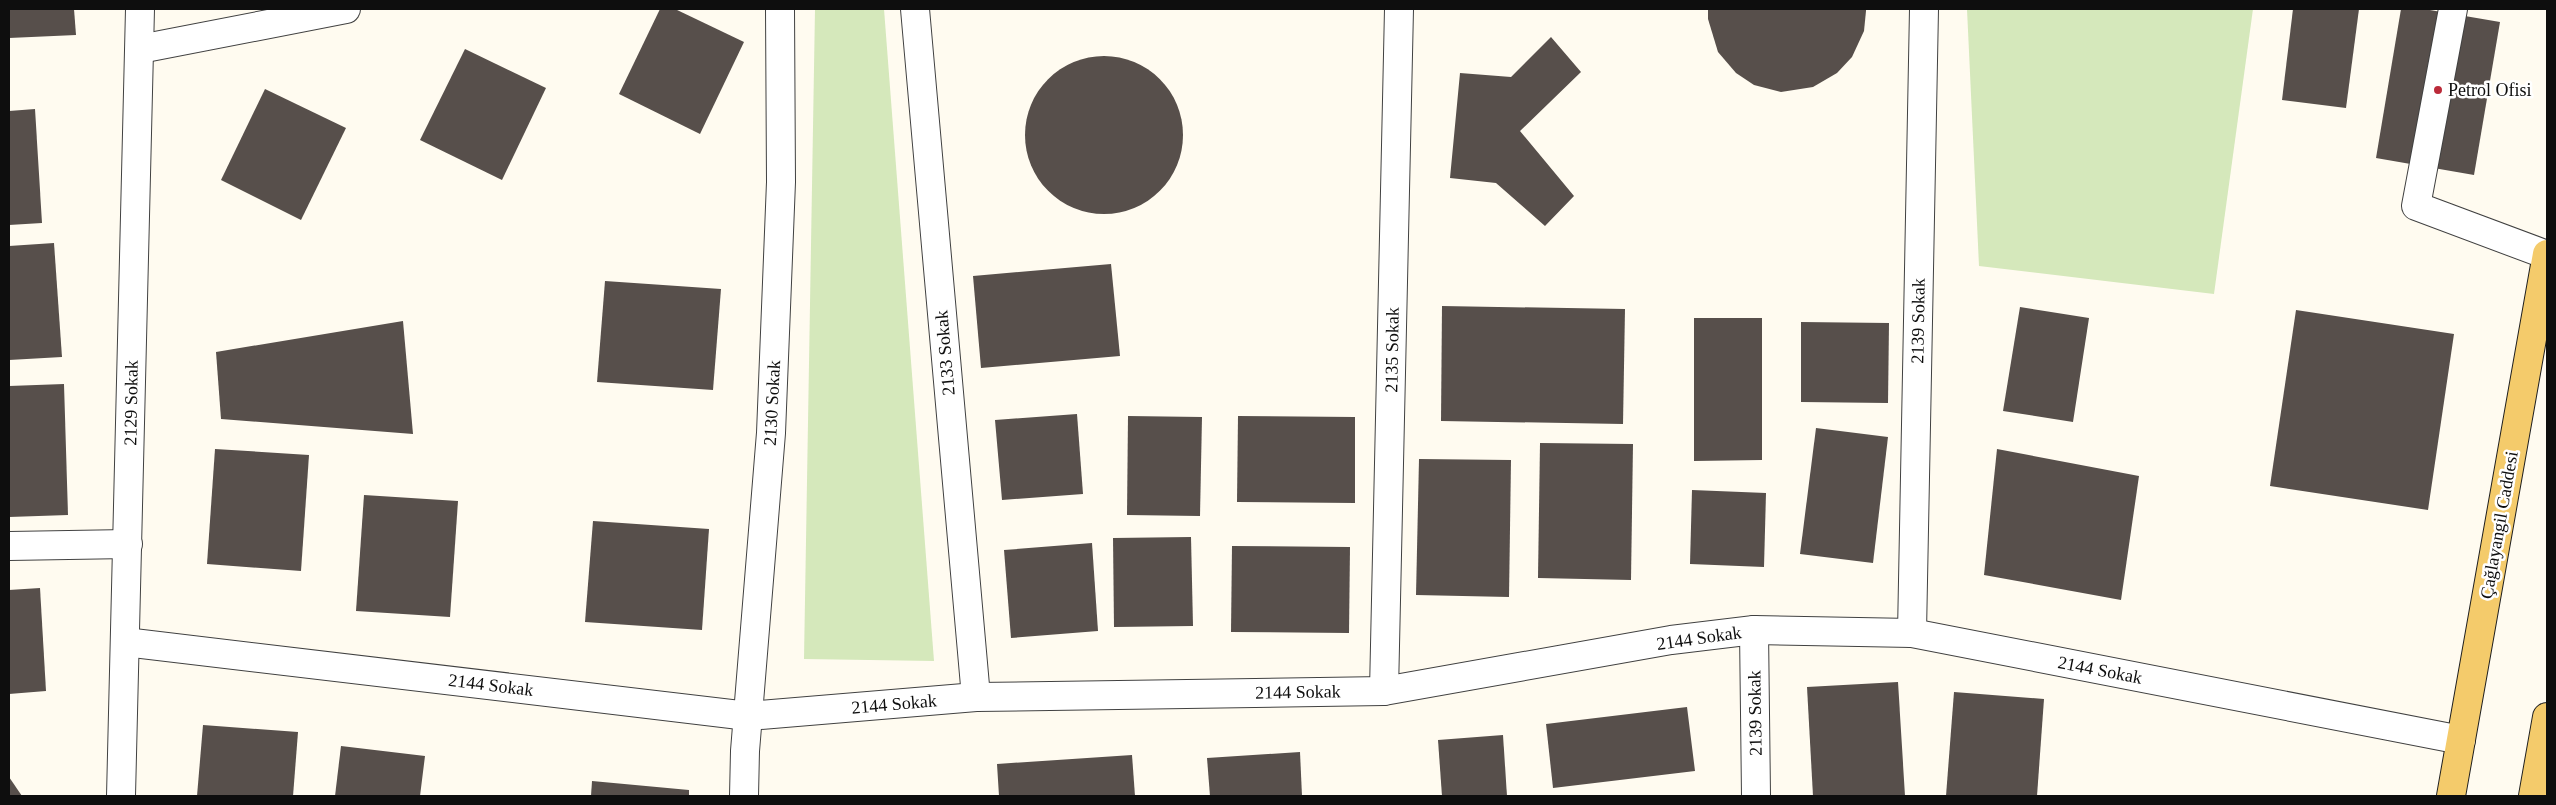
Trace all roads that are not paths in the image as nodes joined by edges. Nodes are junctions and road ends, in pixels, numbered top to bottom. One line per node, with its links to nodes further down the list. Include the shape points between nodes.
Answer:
1 (140, 9): 8 (street, 2129 Sokak)
2 (346, 9): 8 (street)
3 (780, 9): 17 (street, 2130 Sokak, via 781,182 771,433)
4 (915, 9): 16 (street, 2133 Sokak)
5 (1399, 9): 15 (street, 2135 Sokak)
6 (1924, 9): 13 (street, 2139 Sokak)
7 (2453, 9): 9 (street, via 2416,206)
8 (140, 49): 10 (street, 2129 Sokak)
9 (2547, 254): 19 (main road, Çağlayangil Caddesi)
10 (128, 544): 11 (street); 14 (street, 2129 Sokak)
11 (9, 546)
12 (1754, 630): 13 (street, 2144 Sokak); 15 (street, 2144 Sokak, via 1671,640); 22 (street, 2139 Sokak)
13 (1912, 632): 19 (street, 2144 Sokak)
14 (125, 642): 17 (street, 2144 Sokak); 20 (street, 2129 Sokak)
15 (1384, 691): 16 (street, 2144 Sokak)
16 (976, 697): 17 (street, 2144 Sokak)
17 (748, 716): 21 (street, 2130 Sokak)
18 (2547, 717): 24 (main road)
19 (2461, 740): 23 (main road, Çağlayangil Caddesi)
20 (121, 796)
21 (744, 796)
22 (1756, 796)
23 (2451, 796)
24 (2533, 796)

